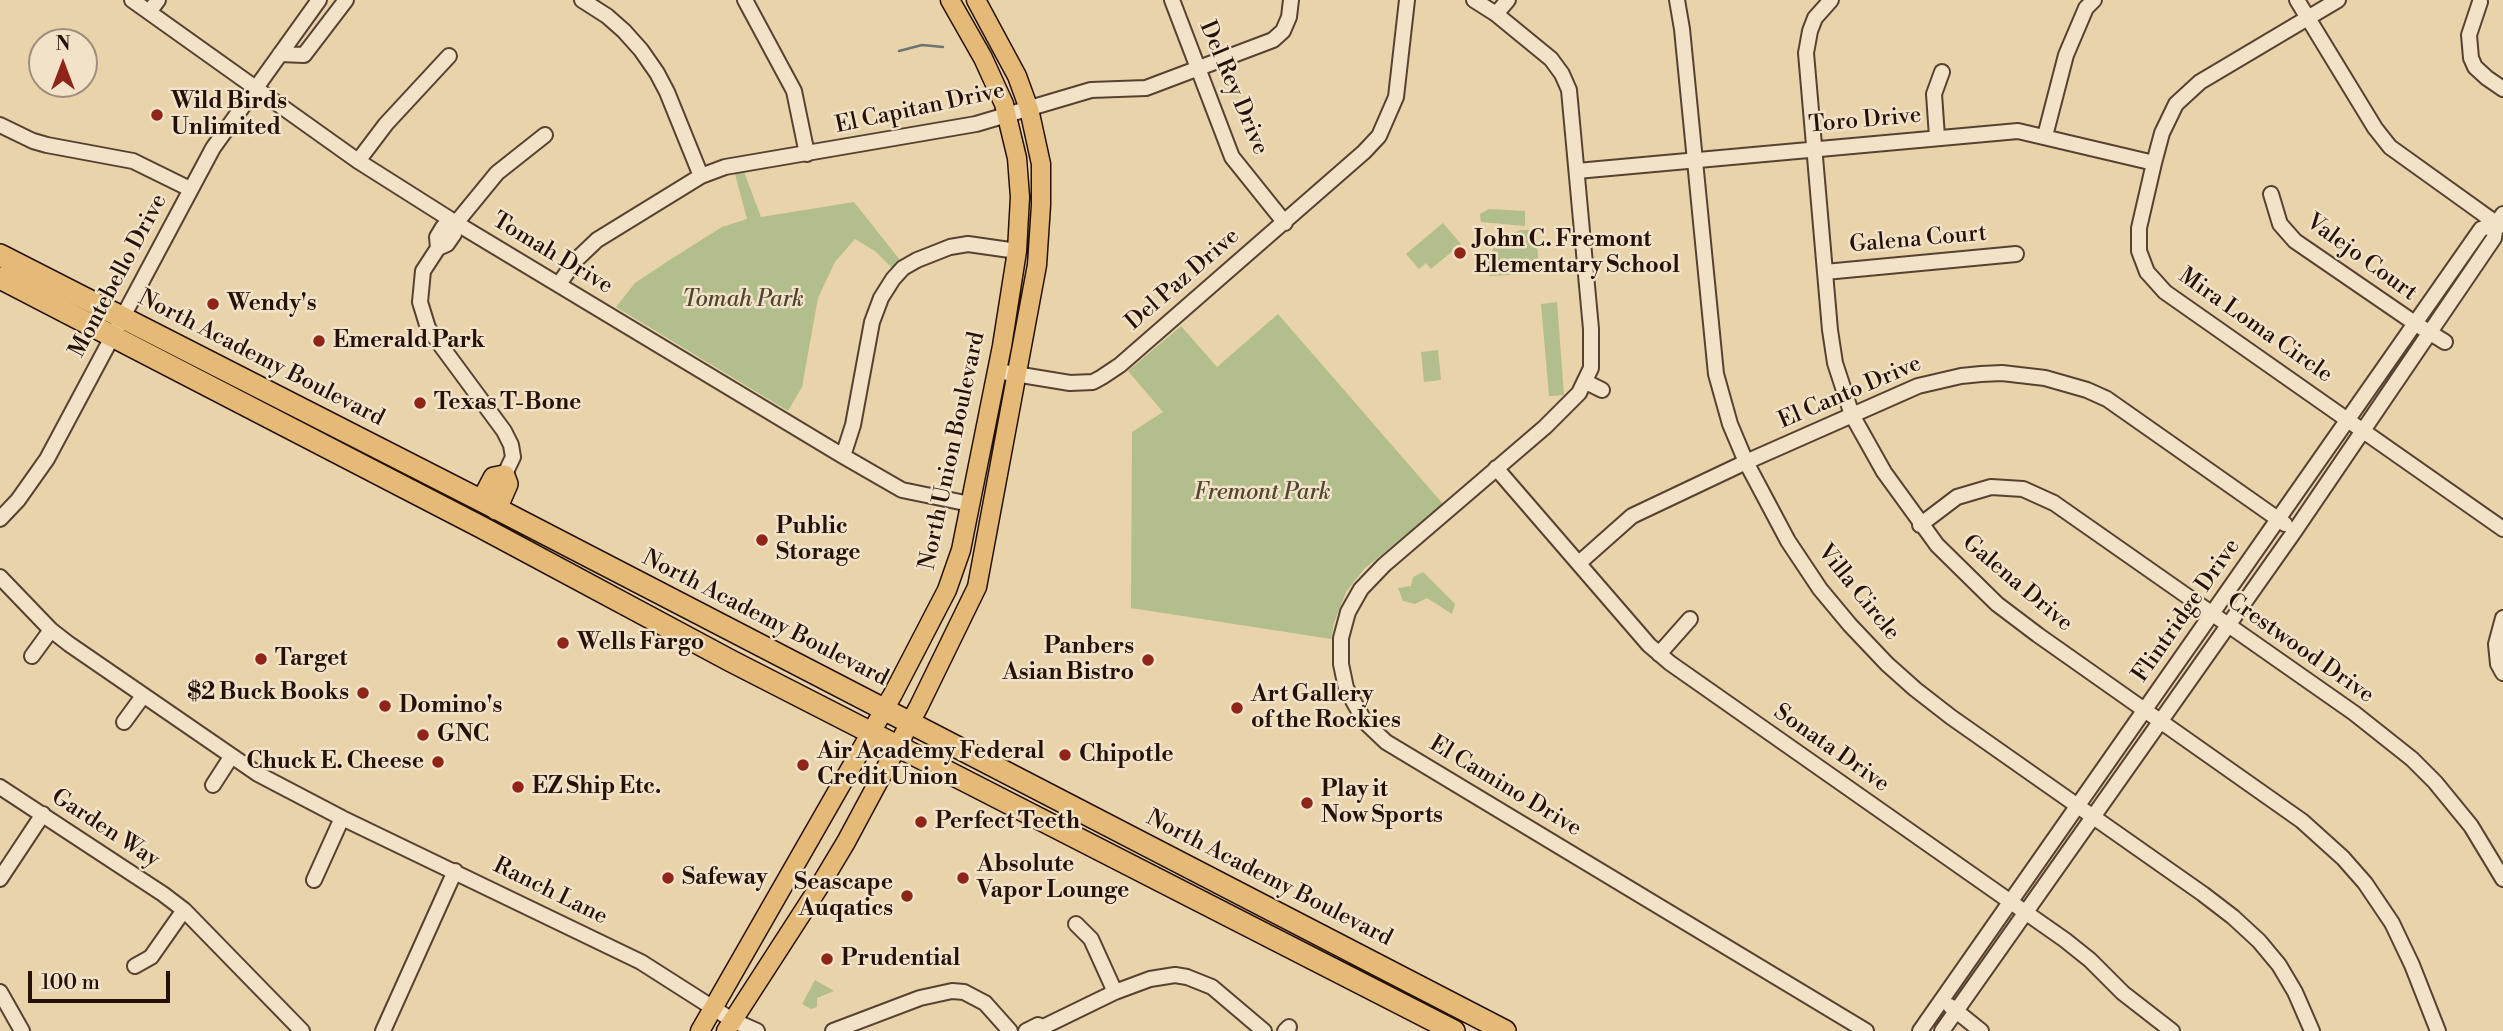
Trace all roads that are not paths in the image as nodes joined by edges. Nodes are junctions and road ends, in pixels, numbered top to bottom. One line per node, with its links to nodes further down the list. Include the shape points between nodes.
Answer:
1 (132, 0): 19 (street, Tomah Drive)
2 (319, 0): 22 (street, Montebello Drive)
3 (346, 0): 22 (street, via 304,55)
4 (582, 0): 42 (street, via 624,31 657,73)
5 (746, 0): 37 (street, via 794,91)
6 (950, 0): 29 (main road, North Union Boulevard, via 983,58)
7 (976, 0): 28 (main road, North Union Boulevard)
8 (1172, 0): 24 (street, Del Rey Drive)
9 (1291, 0): 24 (street, El Capitan Drive, via 1289,17 1273,40)
10 (1407, 0): 35 (street, Del Paz Drive, via 1396,97)
11 (1474, 0): 20 (street, El Camino Drive)
12 (1508, 0): 20 (street)
13 (1677, 0): 38 (street, Villa Circle)
14 (1831, 0): 36 (street, Galena Drive, via 1815,19 1807,41)
15 (2094, 0): 33 (street, via 2066,55)
16 (2297, 0): 21 (street)
17 (2338, 0): 21 (street, Mira Loma Circle)
18 (2480, 2): 27 (street, via 2469,35 2471,58 2475,67)
19 (153, 6): 26 (street, Tomah Drive)
20 (1496, 14): 41 (street, El Camino Drive, via 1551,59 1562,74 1569,90)
21 (2308, 19): 40 (street, Mira Loma Circle, via 2187,92 2169,116); 45 (street, via 2390,147)
22 (280, 54): 26 (street, Montebello Drive)
23 (449, 55): 39 (street)
24 (1198, 69): 28 (street, El Capitan Drive, via 1146,88 1091,90); 47 (street, Del Rey Drive, via 1232,158)
25 (1942, 72): 34 (street, via 1934,93)
26 (256, 88): 39 (street, Tomah Drive); 43 (street, Montebello Drive)
27 (2503, 89)
28 (1029, 108): 29 (street, El Capitan Drive); 59 (main road, North Union Boulevard, via 1041,164 1040,240)
29 (1008, 116): 37 (street, El Capitan Drive); 48 (main road, North Union Boulevard, via 1019,175)
30 (0, 125): 43 (street, via 47,145 133,161)
31 (1360, 134): 35 (street)
32 (545, 135): 46 (street, via 497,173)
33 (2045, 136): 34 (street, Toro Drive, via 2018,131); 40 (street, Toro Drive)
34 (1937, 137): 36 (street, Toro Drive)
35 (1373, 144): 47 (street, Del Paz Drive)
36 (1813, 149): 38 (street, Toro Drive); 51 (street, Galena Drive)
37 (807, 154): 42 (street, El Capitan Drive, via 725,167)
38 (1694, 160): 41 (street, Toro Drive); 66 (street, Villa Circle, via 1716,374)
39 (358, 161): 46 (street, Tomah Drive)
40 (2154, 163): 63 (street, Mira Loma Circle, via 2138,239 2154,281)
41 (1577, 171): 60 (street, El Camino Drive, via 1592,345)
42 (701, 176): 53 (street, El Capitan Drive, via 597,240)
43 (190, 189): 55 (street, Montebello Drive)
44 (2271, 194): 54 (street, Valejo Court, via 2280,224 2295,241)
45 (2501, 222): 54 (street, Flintridge Drive, via 2481,229); 56 (street, Flintridge Drive)
46 (456, 223): 53 (street, Tomah Drive); 68 (street, via 443,227 437,237 438,248 423,271 423,316 504,431 513,457)
47 (1285, 223): 59 (street, Del Paz Drive, via 1102,377 1083,383)
48 (1017, 251): 58 (main road, North Union Boulevard); 65 (street, via 977,245 950,247 917,260 893,279 872,322)
49 (2016, 254): 51 (street, Galena Court)
50 (0, 255): 55 (highway, North Academy Boulevard)
51 (1825, 272): 62 (street, Galena Drive, via 1835,363)
52 (0, 278): 55 (highway, North Academy Boulevard)
53 (559, 284): 65 (street, Tomah Drive)
54 (2416, 324): 56 (street, Valejo Court); 63 (street, Flintridge Drive)
55 (119, 328): 70 (highway, North Academy Boulevard); 72 (street, Montebello Drive, via 43,466); 92 (highway, North Academy Boulevard)
56 (2430, 333): 57 (street, Valejo Court); 64 (street, Flintridge Drive)
57 (2445, 342)
58 (997, 371): 59 (street, Del Paz Drive); 69 (main road, North Union Boulevard)
59 (1017, 373): 91 (main road, North Union Boulevard, via 977,587)
60 (1586, 382): 61 (street); 67 (street, El Camino Drive, via 1565,408)
61 (1602, 390)
62 (1852, 415): 66 (street, El Canto Drive); 71 (street, El Canto Drive, via 1918,386 1961,376 2002,373 2065,383 2107,399); 73 (street, Galena Drive)
63 (2348, 420): 64 (street, Mira Loma Circle); 71 (street, Flintridge Drive)
64 (2363, 431): 74 (street, Mira Loma Circle); 75 (street, Flintridge Drive)
65 (843, 456): 69 (street, Tomah Drive, via 902,490)
66 (1746, 462): 76 (street, El Canto Drive, via 1632,516); 97 (street, Villa Circle, via 1766,504 1850,625 1915,689)
67 (1496, 468): 76 (street, Sonata Drive); 129 (street, El Camino Drive, via 1384,565 1355,598 1344,625 1340,653 1346,688 1357,712 1401,751)
68 (504, 476): 70 (highway, via 507,484)
69 (970, 504): 87 (main road, North Union Boulevard, via 947,590)
70 (489, 505): 87 (highway, North Academy Boulevard)
71 (2280, 518): 75 (street, El Canto Drive); 78 (street, Flintridge Drive)
72 (0, 519)
73 (1920, 525): 78 (street, Crestwood Drive, via 1974,490 2023,489 2054,503); 88 (street, Galena Drive, via 1997,604)
74 (2503, 529)
75 (2294, 531): 81 (street, Flintridge Drive)
76 (1578, 563): 83 (street, Sonata Drive)
77 (0, 577): 82 (street, Ranch Lane)
78 (2211, 614): 81 (street, Crestwood Drive); 88 (street, Flintridge Drive)
79 (2503, 618): 85 (street, via 2490,656)
80 (1690, 619): 83 (street)
81 (2227, 626): 89 (street, Flintridge Drive); 102 (street, Crestwood Drive, via 2412,759 2471,826)
82 (51, 630): 84 (street); 86 (street, Ranch Lane)
83 (1659, 654): 105 (street, Sonata Drive)
84 (32, 656)
85 (2503, 673)
86 (143, 696): 90 (street); 94 (street, Ranch Lane)
87 (884, 710): 91 (highway, North Academy Boulevard); 92 (main road, North Union Boulevard)
88 (2144, 710): 89 (street, Galena Drive); 97 (street, Flintridge Drive)
89 (2160, 721): 100 (street, Flintridge Drive); 135 (street, Galena Drive, via 2302,821 2343,858 2392,923)
90 (124, 722)
91 (910, 723): 93 (main road, North Union Boulevard); 128 (highway, North Academy Boulevard)
92 (871, 733): 93 (highway, North Academy Boulevard); 113 (main road, North Union Boulevard)
93 (898, 747): 115 (main road, North Union Boulevard, via 819,887); 127 (highway, North Academy Boulevard)
94 (232, 757): 95 (street); 99 (street, Ranch Lane)
95 (213, 785)
96 (0, 787): 98 (street, Garden Way)
97 (2077, 806): 100 (street, Villa Circle); 105 (street, Flintridge Drive)
98 (43, 814): 103 (street); 106 (street, Garden Way)
99 (342, 818): 101 (street, Ranch Lane); 104 (street)
100 (2092, 818): 107 (street, Flintridge Drive); 134 (street, Villa Circle, via 2203,894 2259,941 2295,992)
101 (455, 871): 113 (street, Ranch Lane, via 640,962); 120 (street)
102 (2503, 878)
103 (0, 879)
104 (314, 880)
105 (2011, 903): 107 (street, Sonata Drive); 112 (street, Flintridge Drive)
106 (184, 910): 109 (street, via 151,957); 117 (street, Garden Way)
107 (2025, 913): 114 (street, Flintridge Drive); 133 (street, Sonata Drive, via 2081,952)
108 (1076, 924): 111 (street, via 1091,939)
109 (135, 966)
110 (0, 992): 119 (street)
111 (1115, 992): 118 (street); 126 (street, via 1163,976 1187,977 1212,987)
112 (1942, 1000): 114 (street); 130 (street, Flintridge Drive)
113 (714, 1008): 115 (street, Ranch Lane); 121 (main road, North Union Boulevard)
114 (1956, 1011): 131 (street, Flintridge Drive); 132 (street)
115 (729, 1025): 122 (street, Ranch Lane)
116 (861, 1026): 123 (street); 124 (street, via 920,998 952,991 985,1003)
117 (294, 1028)
118 (1043, 1029): 125 (street, via 1038,1025)
119 (22, 1031)
120 (383, 1031)
121 (700, 1031)
122 (757, 1031)
123 (833, 1031)
124 (1010, 1031)
125 (1026, 1031)
126 (1264, 1031)
127 (1454, 1031)
128 (1505, 1031)
129 (1866, 1031)
130 (1920, 1031)
131 (1942, 1031)
132 (1981, 1031)
133 (2172, 1031)
134 (2312, 1031)
135 (2438, 1031)

